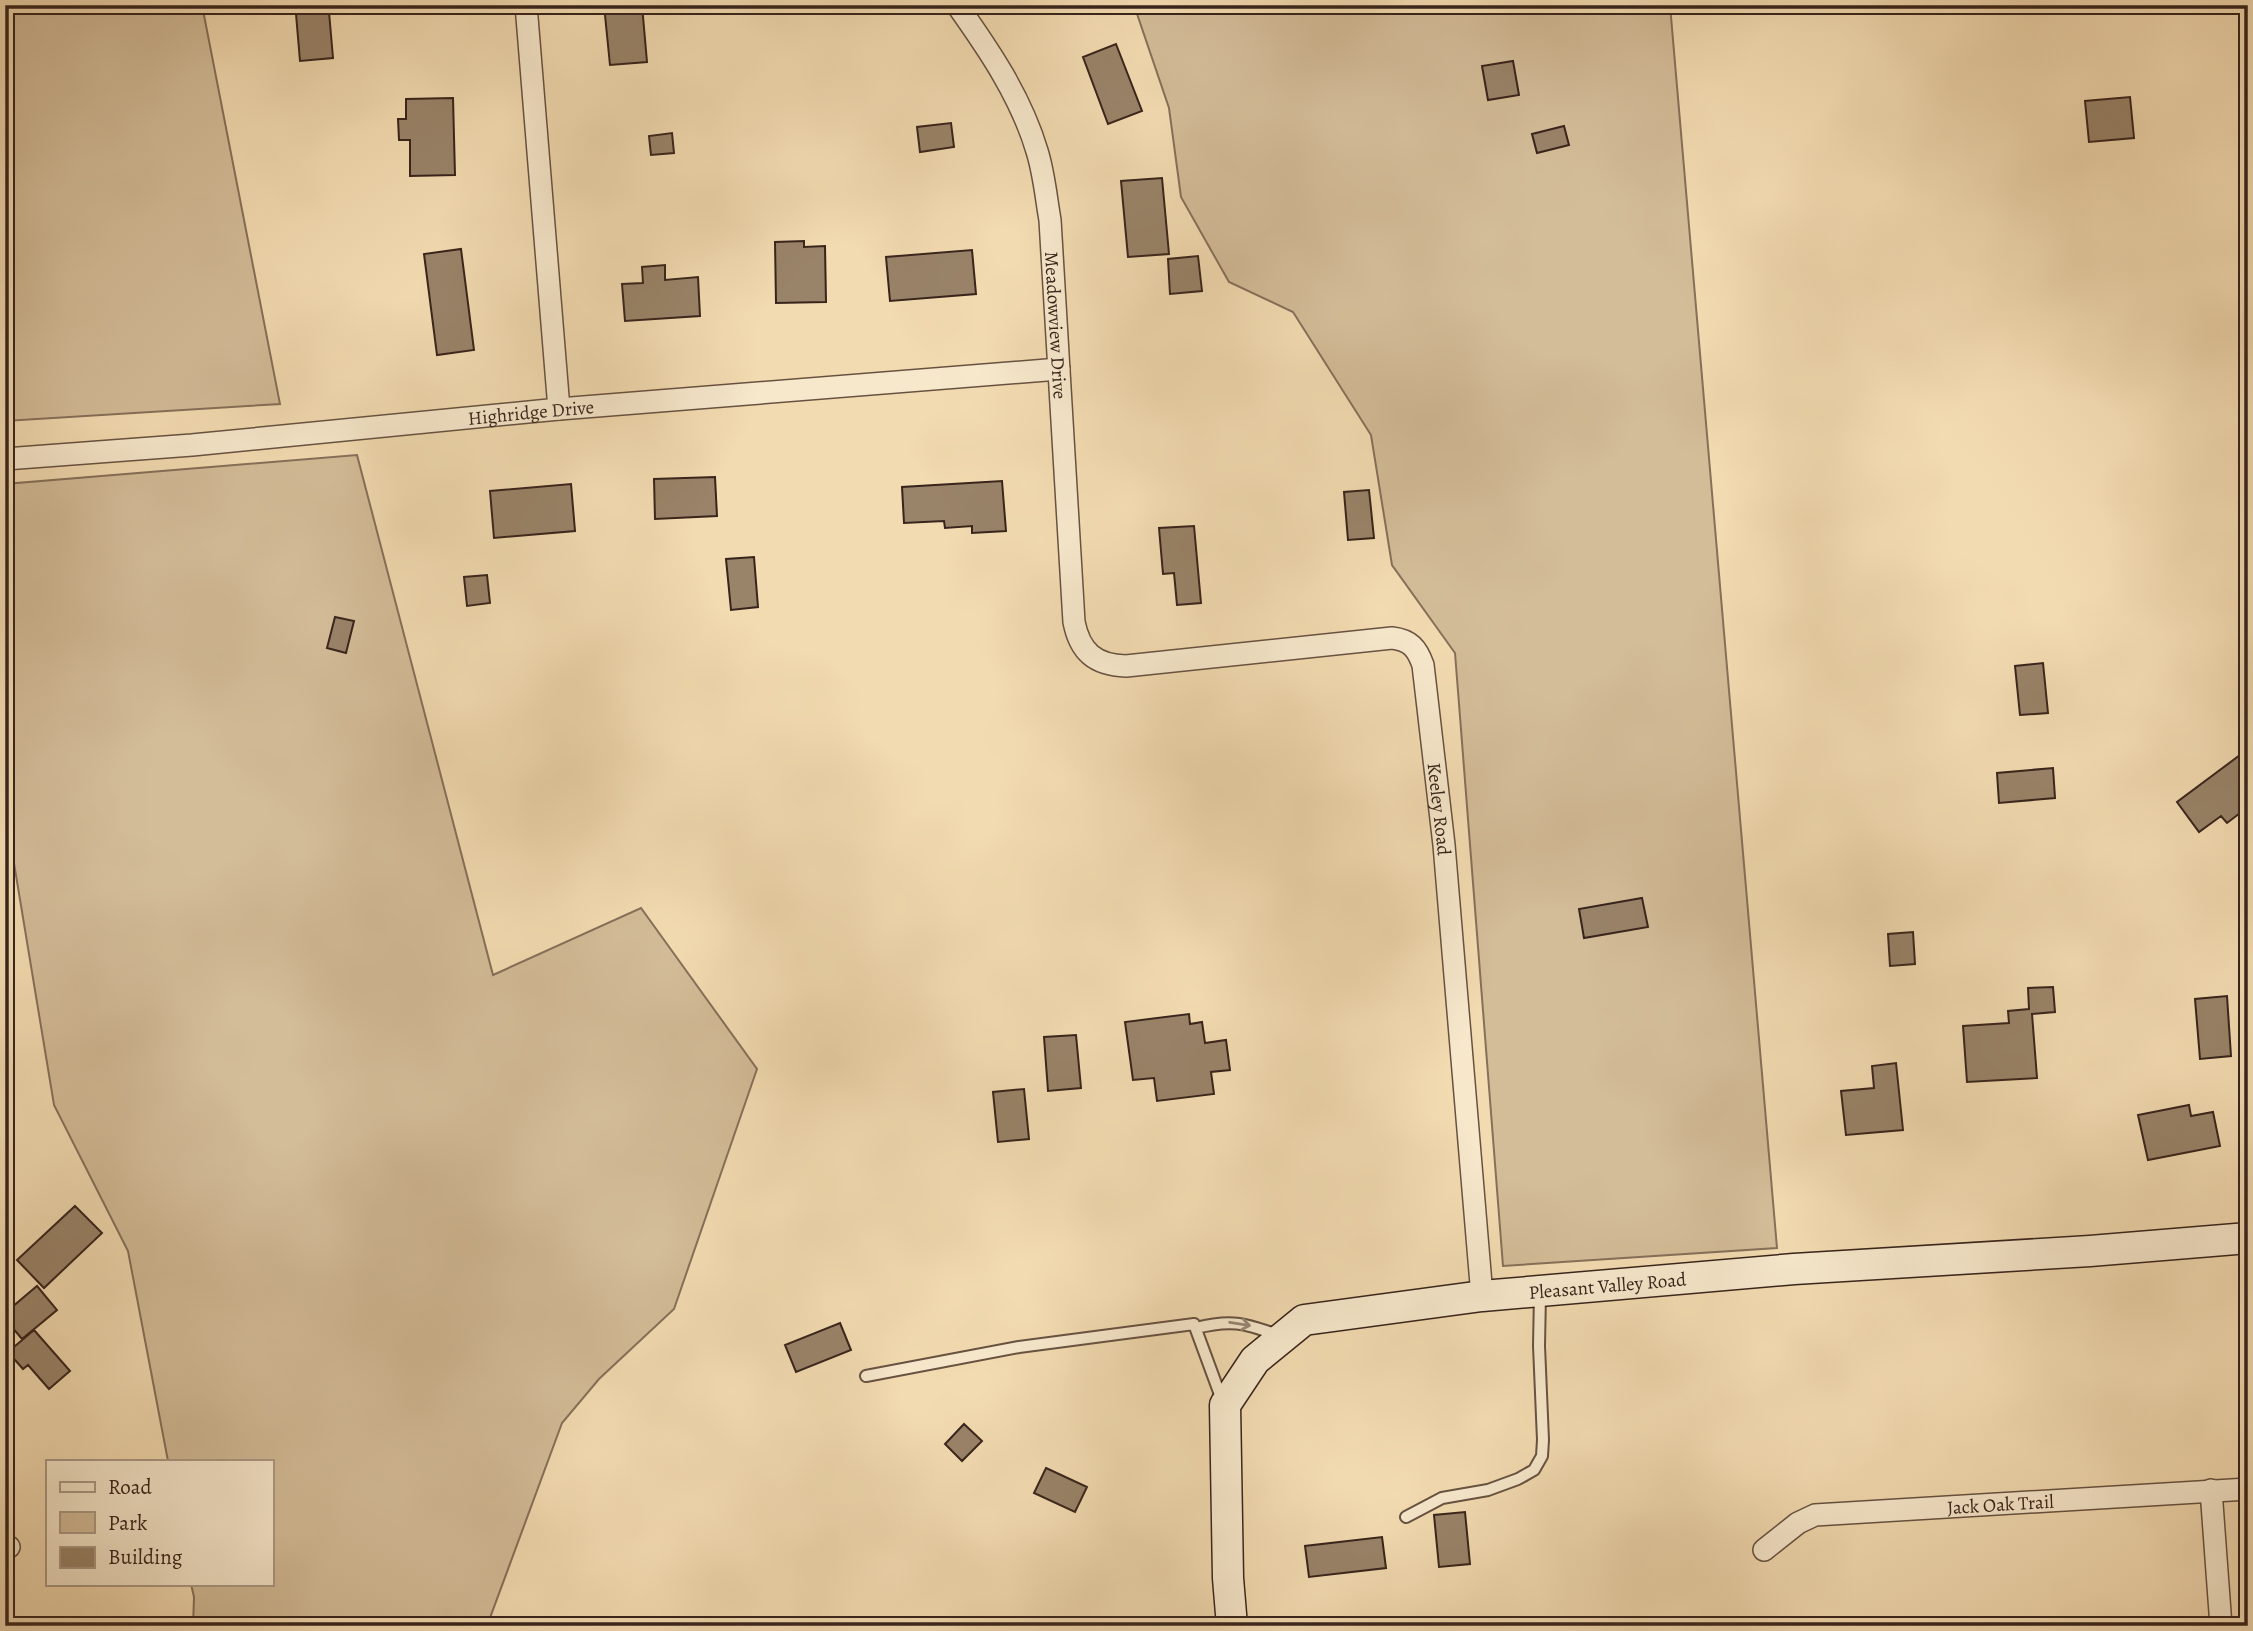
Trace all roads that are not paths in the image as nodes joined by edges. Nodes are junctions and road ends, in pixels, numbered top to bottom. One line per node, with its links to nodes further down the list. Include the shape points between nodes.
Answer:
1 (526, 5): 4 (street)
2 (957, 5): 3 (street, Meadowview Drive, via 1010,88 1037,151 1050,220)
3 (1059, 369): 4 (street, Highridge Drive); 6 (street, Meadowview Drive, via 1074,622 1077,637)
4 (558, 409): 5 (street, Highridge Drive)
5 (5, 459)
6 (1096, 659): 9 (street, Keeley Road, via 1109,665 1144,666 1392,638 1402,639 1418,652 1444,845)
7 (2248, 1238): 8 (street, Pleasant Valley Road)
8 (1540, 1291): 9 (street, Pleasant Valley Road); 16 (lane, via 1543,1440 1542,1456 1534,1470 1488,1490 1442,1498)
9 (1482, 1296): 11 (street, Pleasant Valley Road, via 1304,1320)
10 (1196, 1328): 11 (lane, one-way to 11, via 1220,1322 1245,1324); 12 (lane, via 1194,1324 1019,1347); 13 (lane)
11 (1284, 1337): 13 (street, Pleasant Valley Road, via 1255,1360)
12 (866, 1376)
13 (1225, 1405): 18 (street)
14 (2248, 1489): 15 (street, Jack Oak Trail)
15 (2211, 1490): 17 (street, Jack Oak Trail, via 1815,1516 1798,1523); 19 (street)
16 (1406, 1517)
17 (1765, 1550)
18 (1232, 1626)
19 (2221, 1626)

